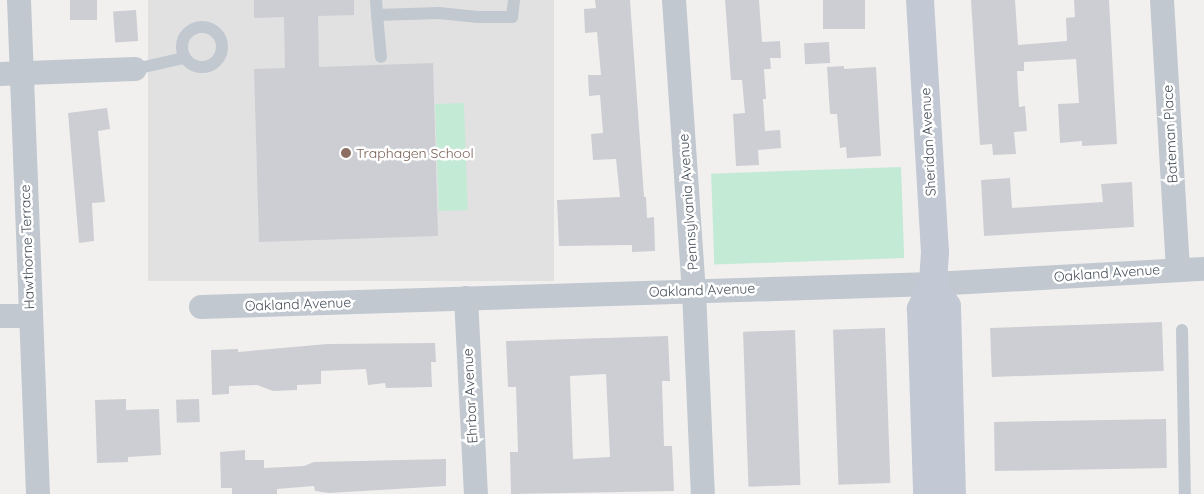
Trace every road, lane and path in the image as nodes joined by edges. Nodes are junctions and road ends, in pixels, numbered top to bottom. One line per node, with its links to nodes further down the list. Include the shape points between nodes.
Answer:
1 (19, 0): 11 (street, Hawthorne Terrace)
2 (376, 0): 7 (lane)
3 (514, 0): 7 (lane, via 512,17 439,13)
4 (674, 0): 15 (street, Pennsylvania Avenue)
5 (920, 0): 14 (street, Sheridan Avenue, via 935,253)
6 (1162, 0): 12 (street, Bateman Place)
7 (377, 15): 8 (lane)
8 (381, 57)
9 (184, 58): 10 (lane)
10 (135, 68): 11 (street)
11 (10, 74): 19 (street, Hawthorne Terrace)
12 (1178, 269): 13 (street, Oakland Avenue); 14 (street, Oakland Avenue)
13 (1204, 269)
14 (933, 284): 15 (street, Oakland Avenue); 24 (street, Sheridan Avenue, via 921,309); 25 (street, via 947,306)
15 (694, 291): 16 (street, Oakland Avenue); 23 (street, Pennsylvania Avenue)
16 (466, 298): 17 (street, Oakland Avenue); 22 (street, Ehrbar Avenue)
17 (201, 307)
18 (0, 316): 19 (street)
19 (29, 316): 21 (street, Hawthorne Terrace)
20 (1182, 330): 26 (lane)
21 (38, 494)
22 (476, 494)
23 (703, 494)
24 (927, 494)
25 (952, 494)
26 (1184, 494)

